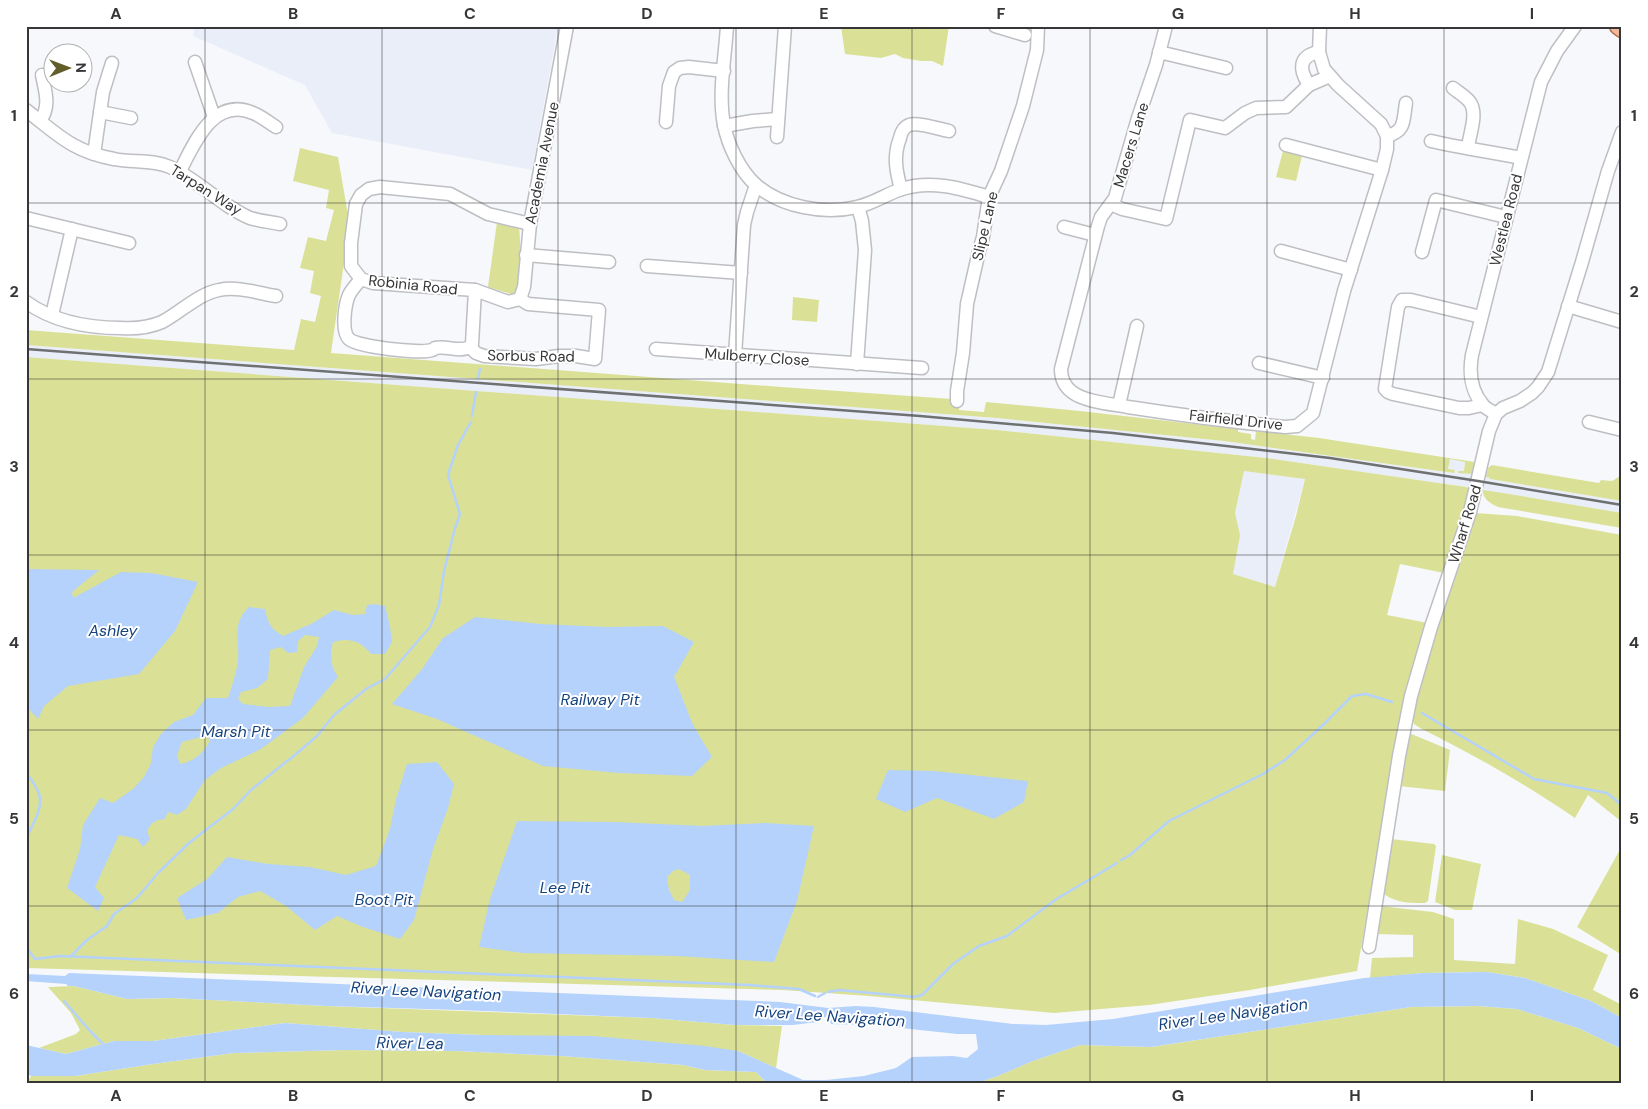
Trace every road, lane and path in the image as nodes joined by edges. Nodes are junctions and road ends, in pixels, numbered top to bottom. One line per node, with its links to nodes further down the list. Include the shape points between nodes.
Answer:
1 (567, 26): 51 (street, Academia Avenue)
2 (726, 26): 17 (street)
3 (785, 26): 27 (street)
4 (995, 26): 11 (street)
5 (1038, 26): 45 (street, Slipe Lane, via 1037,50 1023,106)
6 (1166, 26): 12 (street, Macers Lane)
7 (1320, 26): 13 (street)
8 (1575, 26): 40 (street, Westlea Road, via 1541,82)
9 (1618, 26): 10 (main road)
10 (1622, 29)
11 (1025, 35)
12 (1159, 52): 16 (street); 46 (street, Macers Lane)
13 (1319, 52): 18 (street, via 1324,69); 19 (street, via 1308,55 1302,66 1303,75)
14 (195, 62): 25 (street)
15 (112, 63): 24 (street)
16 (1226, 68)
17 (724, 71): 29 (street, via 689,67 674,72 669,86); 30 (street)
18 (1330, 76): 19 (street); 34 (street, via 1381,124)
19 (1310, 85): 46 (street, via 1286,108 1256,108 1225,128 1190,120 1166,219)
20 (1453, 88): 38 (street, via 1473,107)
21 (45, 92): 28 (street, via 47,106)
22 (1406, 103): 34 (street, via 1401,128)
23 (26, 110): 28 (street, Tarpan Way)
24 (100, 112): 26 (street); 39 (street)
25 (214, 117): 31 (street, via 228,110 242,110); 42 (street, via 198,136)
26 (131, 118)
27 (778, 119): 30 (street); 35 (street)
28 (40, 121): 39 (street, Tarpan Way, via 68,144)
29 (666, 122)
30 (724, 126): 43 (street, via 745,172)
31 (276, 127)
32 (949, 131): 44 (street, via 921,125 910,125 903,130 895,159)
33 (1622, 132): 68 (street)
34 (1387, 136): 41 (street, Fairfield Drive)
35 (777, 137)
36 (1431, 141): 38 (street)
37 (1286, 145): 41 (street)
38 (1468, 148): 40 (street)
39 (94, 154): 42 (street, Tarpan Way, via 115,160 151,162)
40 (1521, 158): 49 (street, Westlea Road)
41 (1382, 170): 61 (street, Fairfield Drive)
42 (180, 171): 50 (street, Tarpan Way, via 250,218)
43 (756, 185): 47 (street, via 777,198 810,208); 62 (street, via 744,225)
44 (901, 189): 45 (street, via 937,184); 47 (street)
45 (989, 197): 81 (street, Slipe Lane, via 967,304)
46 (1111, 204): 54 (street, Macers Lane)
47 (858, 207): 77 (street, via 865,250)
48 (26, 218): 53 (street)
49 (1506, 218): 57 (street, via 1436,200); 70 (street, Westlea Road)
50 (280, 224)
51 (530, 224): 58 (street, Academia Avenue); 63 (street, Robinia Road, via 488,214 450,194 372,187 361,195 355,208 352,266)
52 (1064, 227): 54 (street)
53 (72, 229): 55 (street); 69 (street)
54 (1095, 234): 79 (street, Macers Lane, via 1061,369)
55 (129, 243)
56 (1281, 251): 61 (street)
57 (1422, 252)
58 (526, 255): 59 (street); 66 (street, Academia Avenue)
59 (609, 262)
60 (647, 266): 62 (street)
61 (1351, 270): 80 (street, Fairfield Drive)
62 (740, 273): 75 (street)
63 (361, 279): 64 (street, Robinia Road, via 373,283); 73 (street, Sorbus Road, via 350,294 346,307 344,325 350,341 390,350)
64 (475, 290): 66 (street, Robinia Road, via 508,302); 73 (street)
65 (276, 296): 69 (street, via 222,289 210,292 163,321 142,328 88,327)
66 (520, 299): 73 (street, Sorbus Road, via 528,304 599,310 595,359 484,356)
67 (26, 302): 69 (street)
68 (1568, 306): 71 (street); 84 (street, via 1544,380 1532,393)
69 (52, 315)
70 (1481, 317): 83 (street, Westlea Road, via 1470,373); 83 (street, via 1402,300 1398,307 1385,389 1393,394 1459,408)
71 (1622, 322)
72 (1137, 326): 82 (street)
73 (470, 348)
74 (656, 349): 75 (street, Mulberry Close)
75 (735, 355): 77 (street, Mulberry Close)
76 (1259, 363): 80 (street)
77 (857, 364): 78 (street, Mulberry Close)
78 (922, 368)
79 (1062, 378): 82 (street, Fairfield Drive, via 1075,394)
80 (1323, 378): 82 (street, Fairfield Drive, via 1313,413 1297,426)
81 (957, 401)
82 (1119, 405)
83 (1482, 405): 84 (street)
84 (1496, 414): 87 (street, Wharf Road, via 1470,512 1411,696 1398,756)
85 (1589, 422): 86 (street)
86 (1622, 430)
87 (1369, 947)

